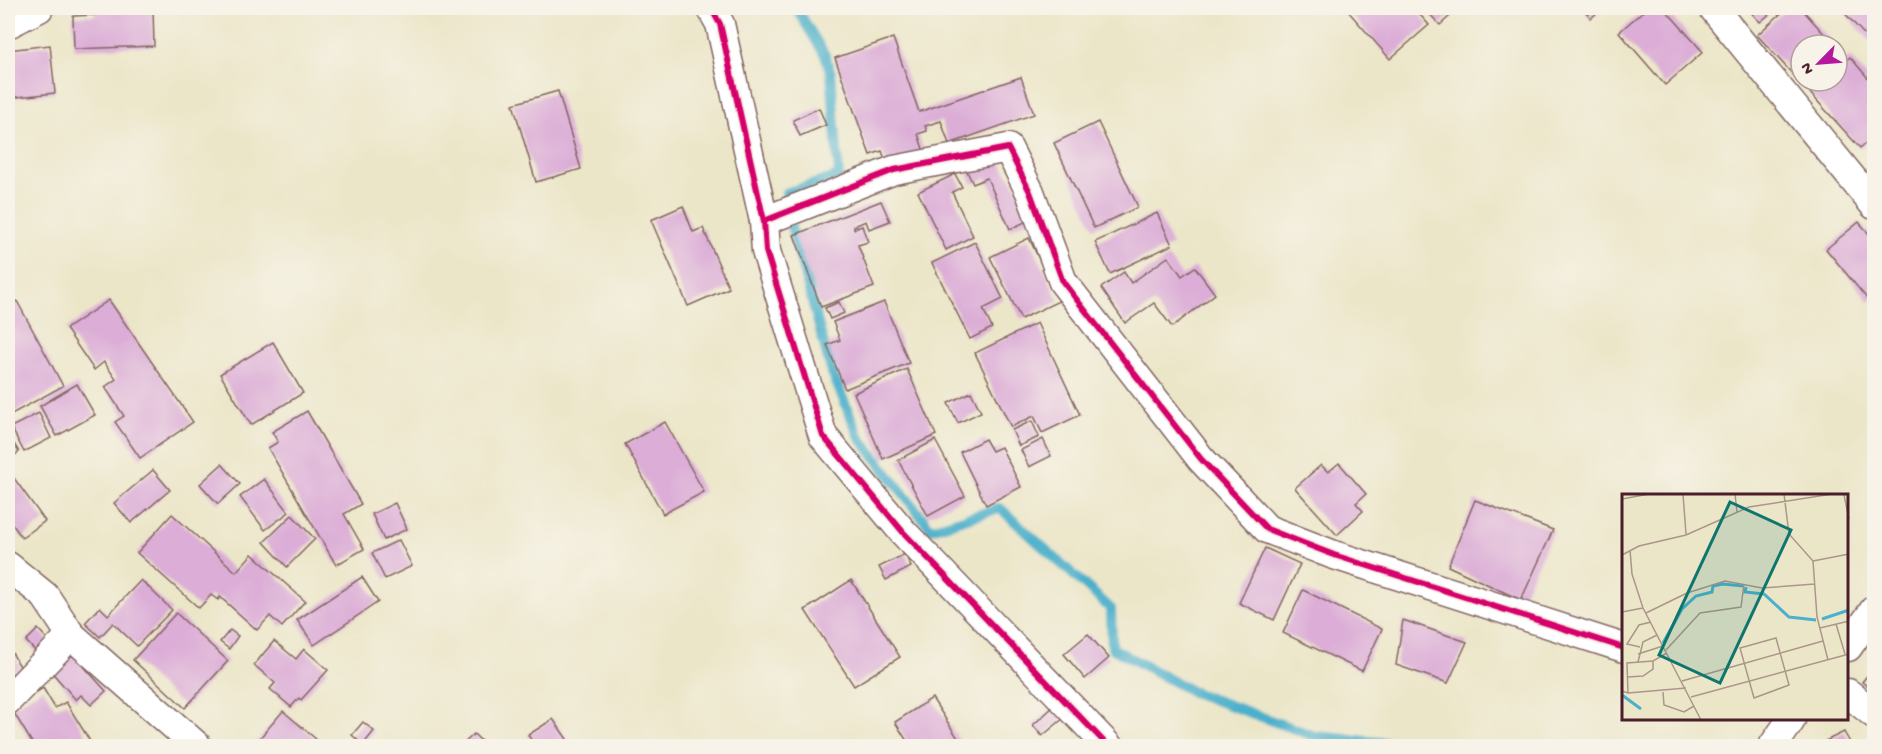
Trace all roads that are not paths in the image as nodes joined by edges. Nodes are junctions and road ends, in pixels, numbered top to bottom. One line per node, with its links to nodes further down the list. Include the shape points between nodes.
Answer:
1 (39, 8): 4 (street)
2 (711, 8): 6 (street, via 720,24)
3 (1713, 8): 5 (street)
4 (8, 24)
5 (1875, 205)
6 (764, 221): 11 (street, via 894,170 1008,148 1030,192 1063,282 1201,459 1267,529 1334,555); 17 (street, via 766,251 823,436 903,532)
7 (8, 566): 9 (street, via 45,596)
8 (1875, 610): 10 (street)
9 (71, 635): 13 (street); 16 (street)
10 (1849, 646)
11 (1622, 647)
12 (1849, 694): 14 (street)
13 (8, 700)
14 (1875, 714)
15 (1790, 721): 18 (street)
16 (196, 747)
17 (1108, 747)
18 (1773, 747)

